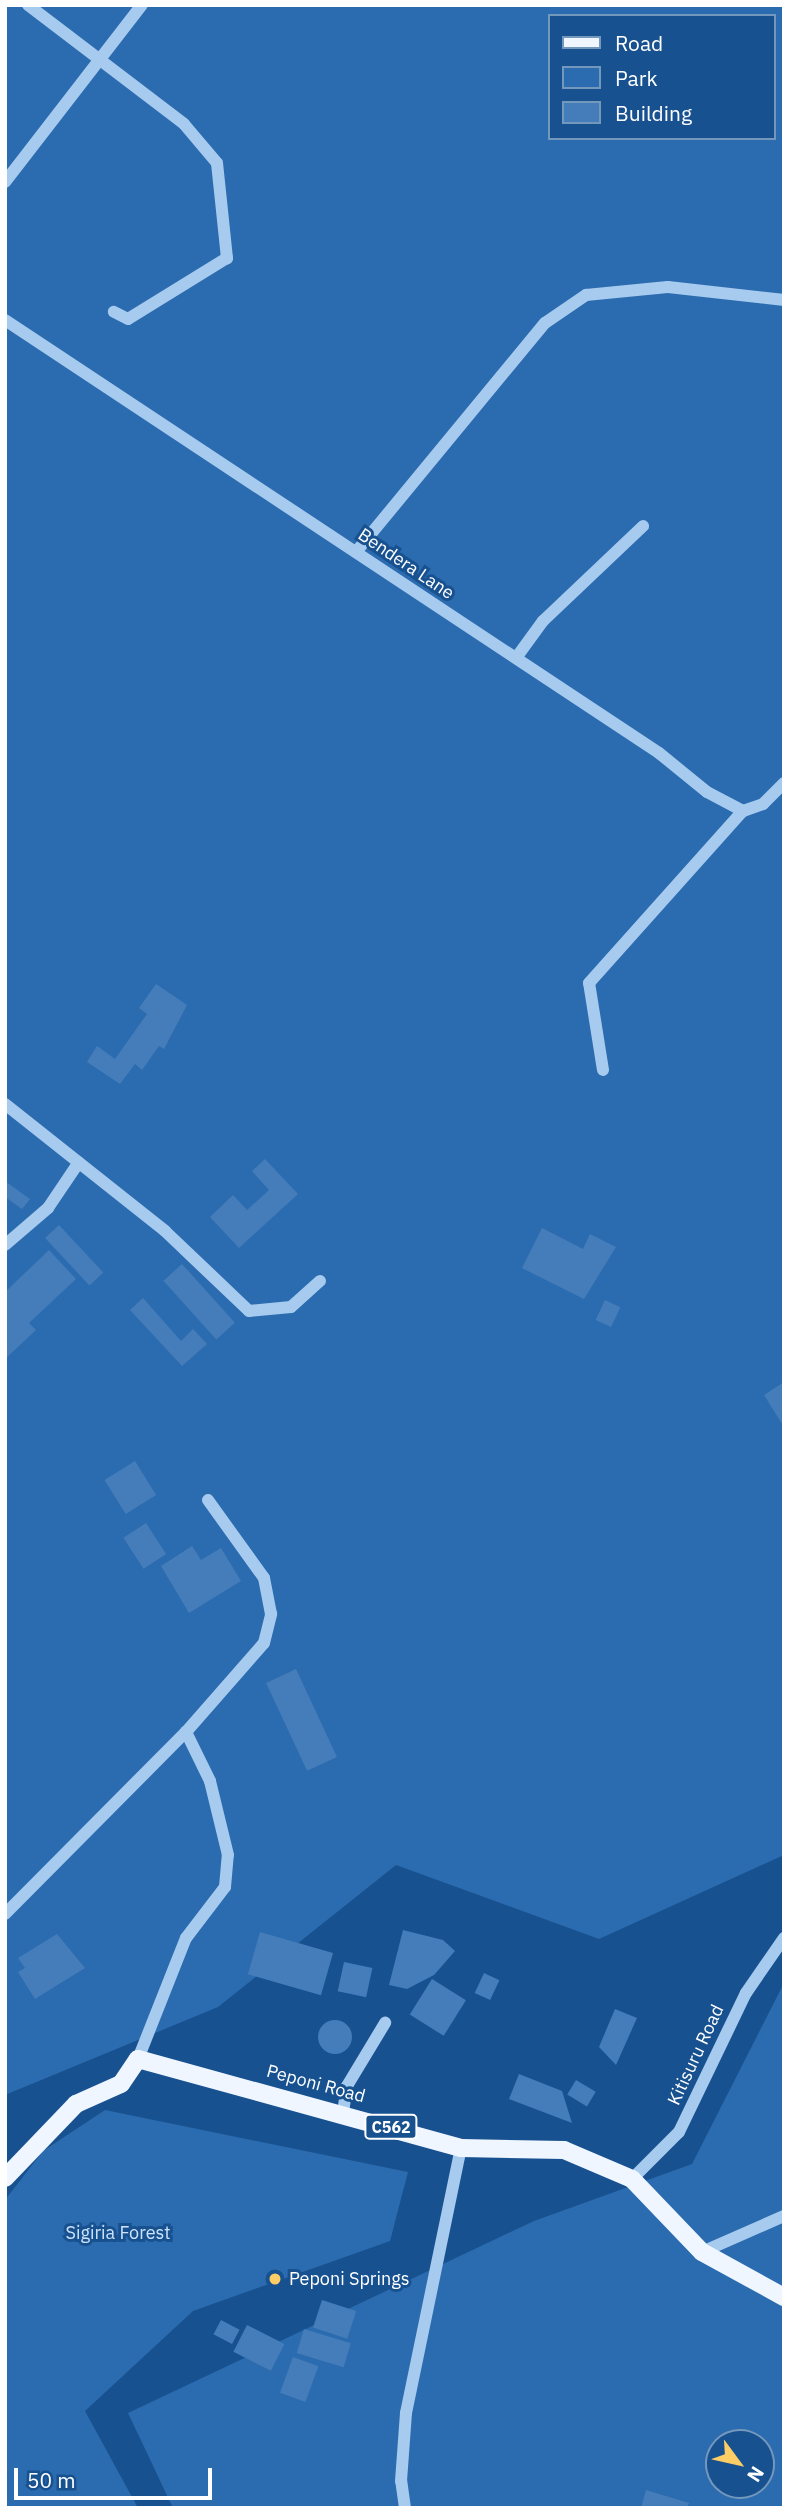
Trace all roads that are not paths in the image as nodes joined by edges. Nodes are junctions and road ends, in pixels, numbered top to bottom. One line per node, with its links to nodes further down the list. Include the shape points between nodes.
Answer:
1 (28, 5): 3 (street)
2 (142, 5): 3 (street)
3 (102, 60): 4 (street); 6 (street, via 184,124 216,163 228,240 227,258 205,273 128,319)
4 (5, 181)
5 (784, 300): 9 (street, via 668,287 586,295 545,323)
6 (114, 312)
7 (5, 320): 9 (street, Bendera Lane)
8 (643, 526): 10 (street, via 543,621)
9 (356, 552): 10 (street, Bendera Lane)
10 (516, 658): 12 (street, Bendera Lane)
11 (784, 783): 12 (street)
12 (743, 811): 13 (street, via 589,982)
13 (603, 1070)
14 (5, 1104): 15 (street)
15 (79, 1162): 16 (street, via 48,1208); 17 (street, via 165,1231 248,1311 291,1307)
16 (5, 1245)
17 (320, 1281)
18 (208, 1500): 19 (street, via 264,1578 271,1614 264,1643)
19 (186, 1732): 20 (street); 23 (street, via 210,1781 228,1855 225,1887 186,1938)
20 (5, 1914)
21 (784, 1938): 27 (street, Kitisuru Road, via 746,1993 679,2132)
22 (385, 2023): 24 (street, via 347,2086)
23 (138, 2059): 24 (main road, Peponi Road / C562); 26 (main road, via 121,2084 76,2104)
24 (343, 2113): 25 (main road, Peponi Road / C562)
25 (461, 2148): 27 (main road, Peponi Road / C562, via 548,2145); 31 (street, via 406,2413 401,2481)
26 (5, 2178)
27 (632, 2179): 29 (main road, Peponi Road / C562)
28 (784, 2216): 29 (street)
29 (702, 2252): 30 (main road, Peponi Road / C562)
30 (784, 2297)
31 (405, 2508)

